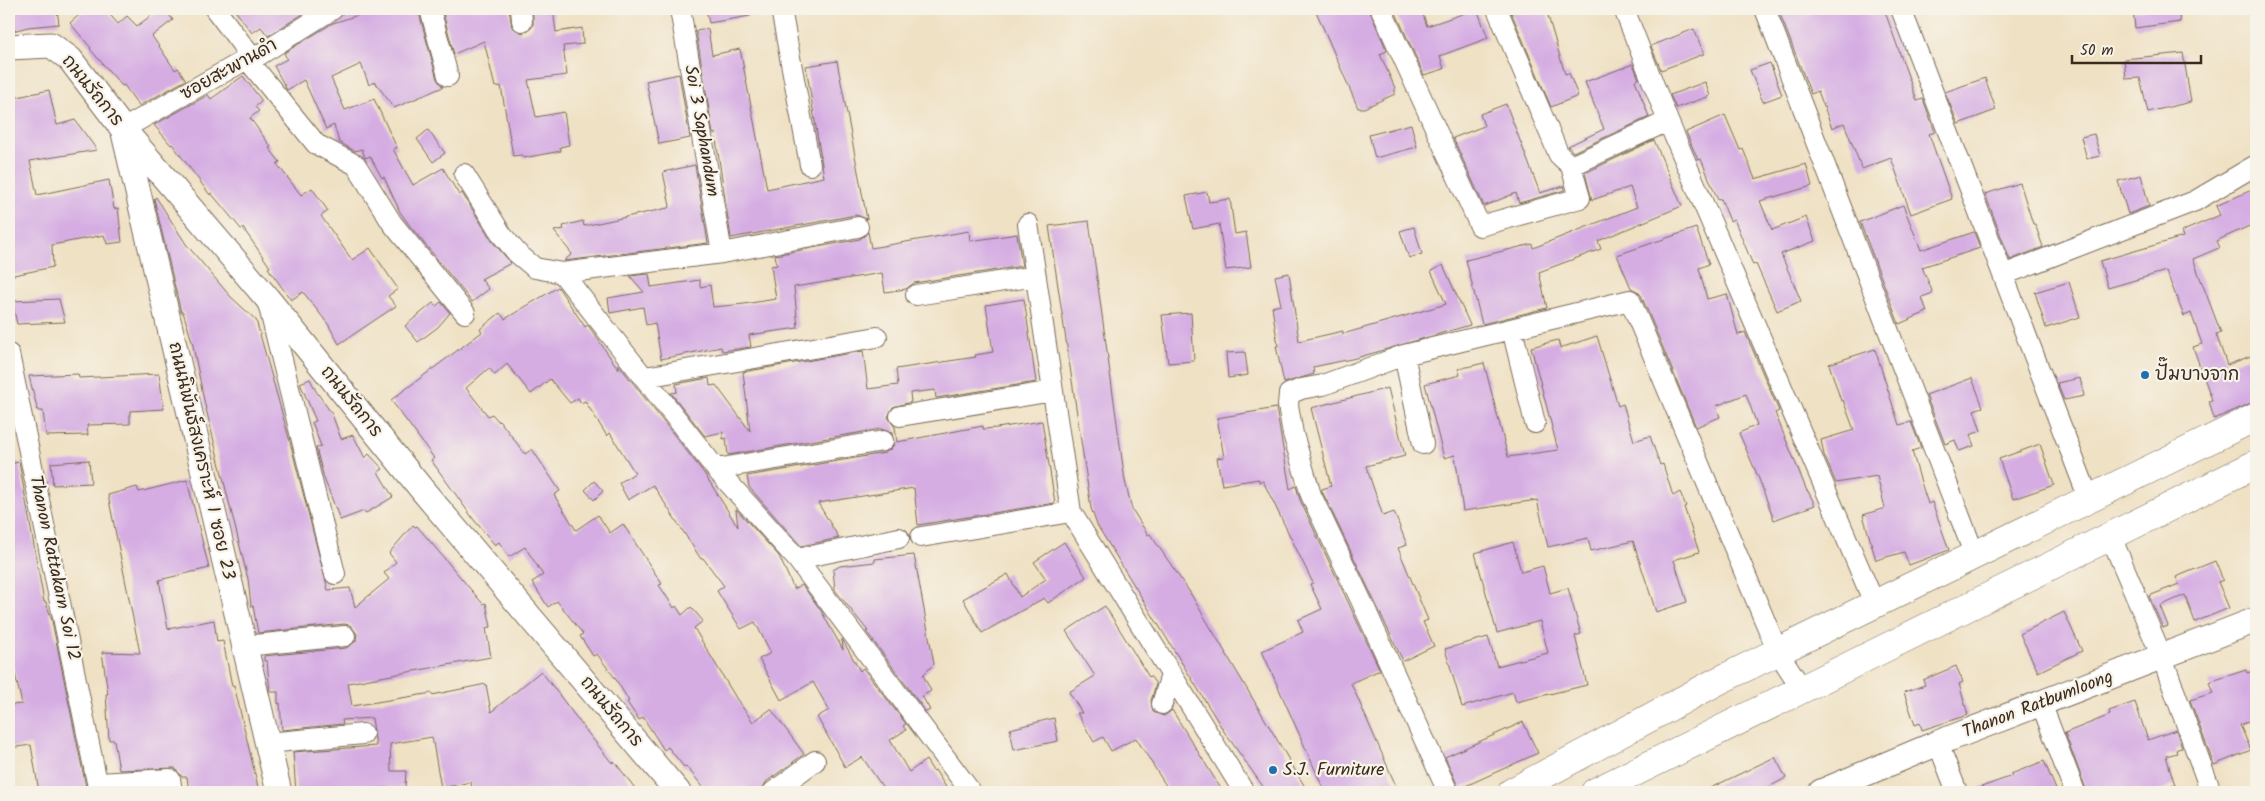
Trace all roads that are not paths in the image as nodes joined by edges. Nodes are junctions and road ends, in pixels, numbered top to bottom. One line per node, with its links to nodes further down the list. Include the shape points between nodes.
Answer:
1 (215, 9): 12 (street)
2 (430, 9): 13 (street)
3 (680, 9): 22 (street, Soi 3 Saphandum)
4 (781, 9): 16 (street)
5 (1381, 9): 18 (street, via 1480,226 1580,198)
6 (1497, 9): 18 (street, via 1559,155)
7 (1624, 9): 14 (street)
8 (1765, 9): 47 (street)
9 (1901, 9): 24 (street)
10 (324, 11): 12 (street, ซอยสะพานดำ)
11 (9, 47): 15 (street, ถนนรัถการ, via 51,45 70,59)
12 (250, 59): 15 (street, ซอยสะพานดำ); 28 (street, via 316,144 356,165 392,223)
13 (448, 76)
14 (1668, 121): 18 (street); 50 (street)
15 (123, 129): 27 (street, ถนนรัถการ); 53 (street, ถนนนิพันธ์สงเคราะห์ 1 ซอย 23)
16 (810, 165)
17 (2256, 165): 24 (street, via 2195,201)
18 (1572, 166)
19 (464, 174): 23 (street, via 517,253 534,268)
20 (1028, 224): 25 (street)
21 (858, 227): 22 (street)
22 (722, 253): 23 (street)
23 (562, 273): 33 (street)
24 (2003, 275): 42 (street)
25 (1036, 276): 26 (street); 34 (street)
26 (916, 296)
27 (266, 297): 49 (street); 68 (street, ถนนรัถการ, via 424,492)
28 (465, 313)
29 (1512, 329): 32 (street); 37 (street); 54 (street, via 1630,300)
30 (877, 337): 33 (street)
31 (9, 354): 64 (street, Thanon Rattakarn Soi 12)
32 (1404, 355): 39 (street); 72 (street, via 1323,385 1294,391 1288,405 1311,495)
33 (645, 377): 41 (street)
34 (1053, 391): 35 (street); 43 (street)
35 (900, 416)
36 (2256, 417): 42 (main road)
37 (1535, 424)
38 (883, 441): 41 (street)
39 (1423, 444)
40 (2256, 464): 45 (main road)
41 (716, 469): 48 (street)
42 (2089, 500): 47 (main road)
43 (1071, 512): 44 (street); 56 (street)
44 (920, 537)
45 (2111, 537): 55 (street); 57 (main road)
46 (899, 538): 48 (street)
47 (1975, 556): 50 (main road)
48 (797, 559): 70 (street)
49 (335, 574)
50 (1875, 605): 54 (main road)
51 (2256, 620): 55 (street, Thanon Ratbumloong)
52 (345, 636): 53 (street)
53 (244, 646): 61 (street, ถนนนิพันธ์สงเคราะห์ 1 ซอย 23)
54 (1778, 652): 57 (street); 73 (main road)
55 (2162, 656): 58 (street, Thanon Ratbumloong); 77 (street)
56 (1171, 675): 59 (street); 71 (street)
57 (1802, 689): 74 (main road)
58 (2041, 703): 62 (street, Thanon Ratbumloong); 76 (street)
59 (1162, 704)
60 (363, 734): 61 (street)
61 (267, 743): 67 (street, ถนนนิพันธ์สงเคราะห์ 1 ซอย 23)
62 (1938, 743): 65 (street, Thanon Ratbumloong); 75 (street)
63 (815, 761): 69 (street)
64 (99, 788): 66 (street, via 170,779)
65 (1828, 791)
66 (172, 792)
67 (279, 792)
68 (678, 792)
69 (772, 792)
70 (970, 792)
71 (1244, 792)
72 (1448, 792)
73 (1512, 792)
74 (1595, 792)
75 (1957, 792)
76 (2075, 792)
77 (2211, 792)

